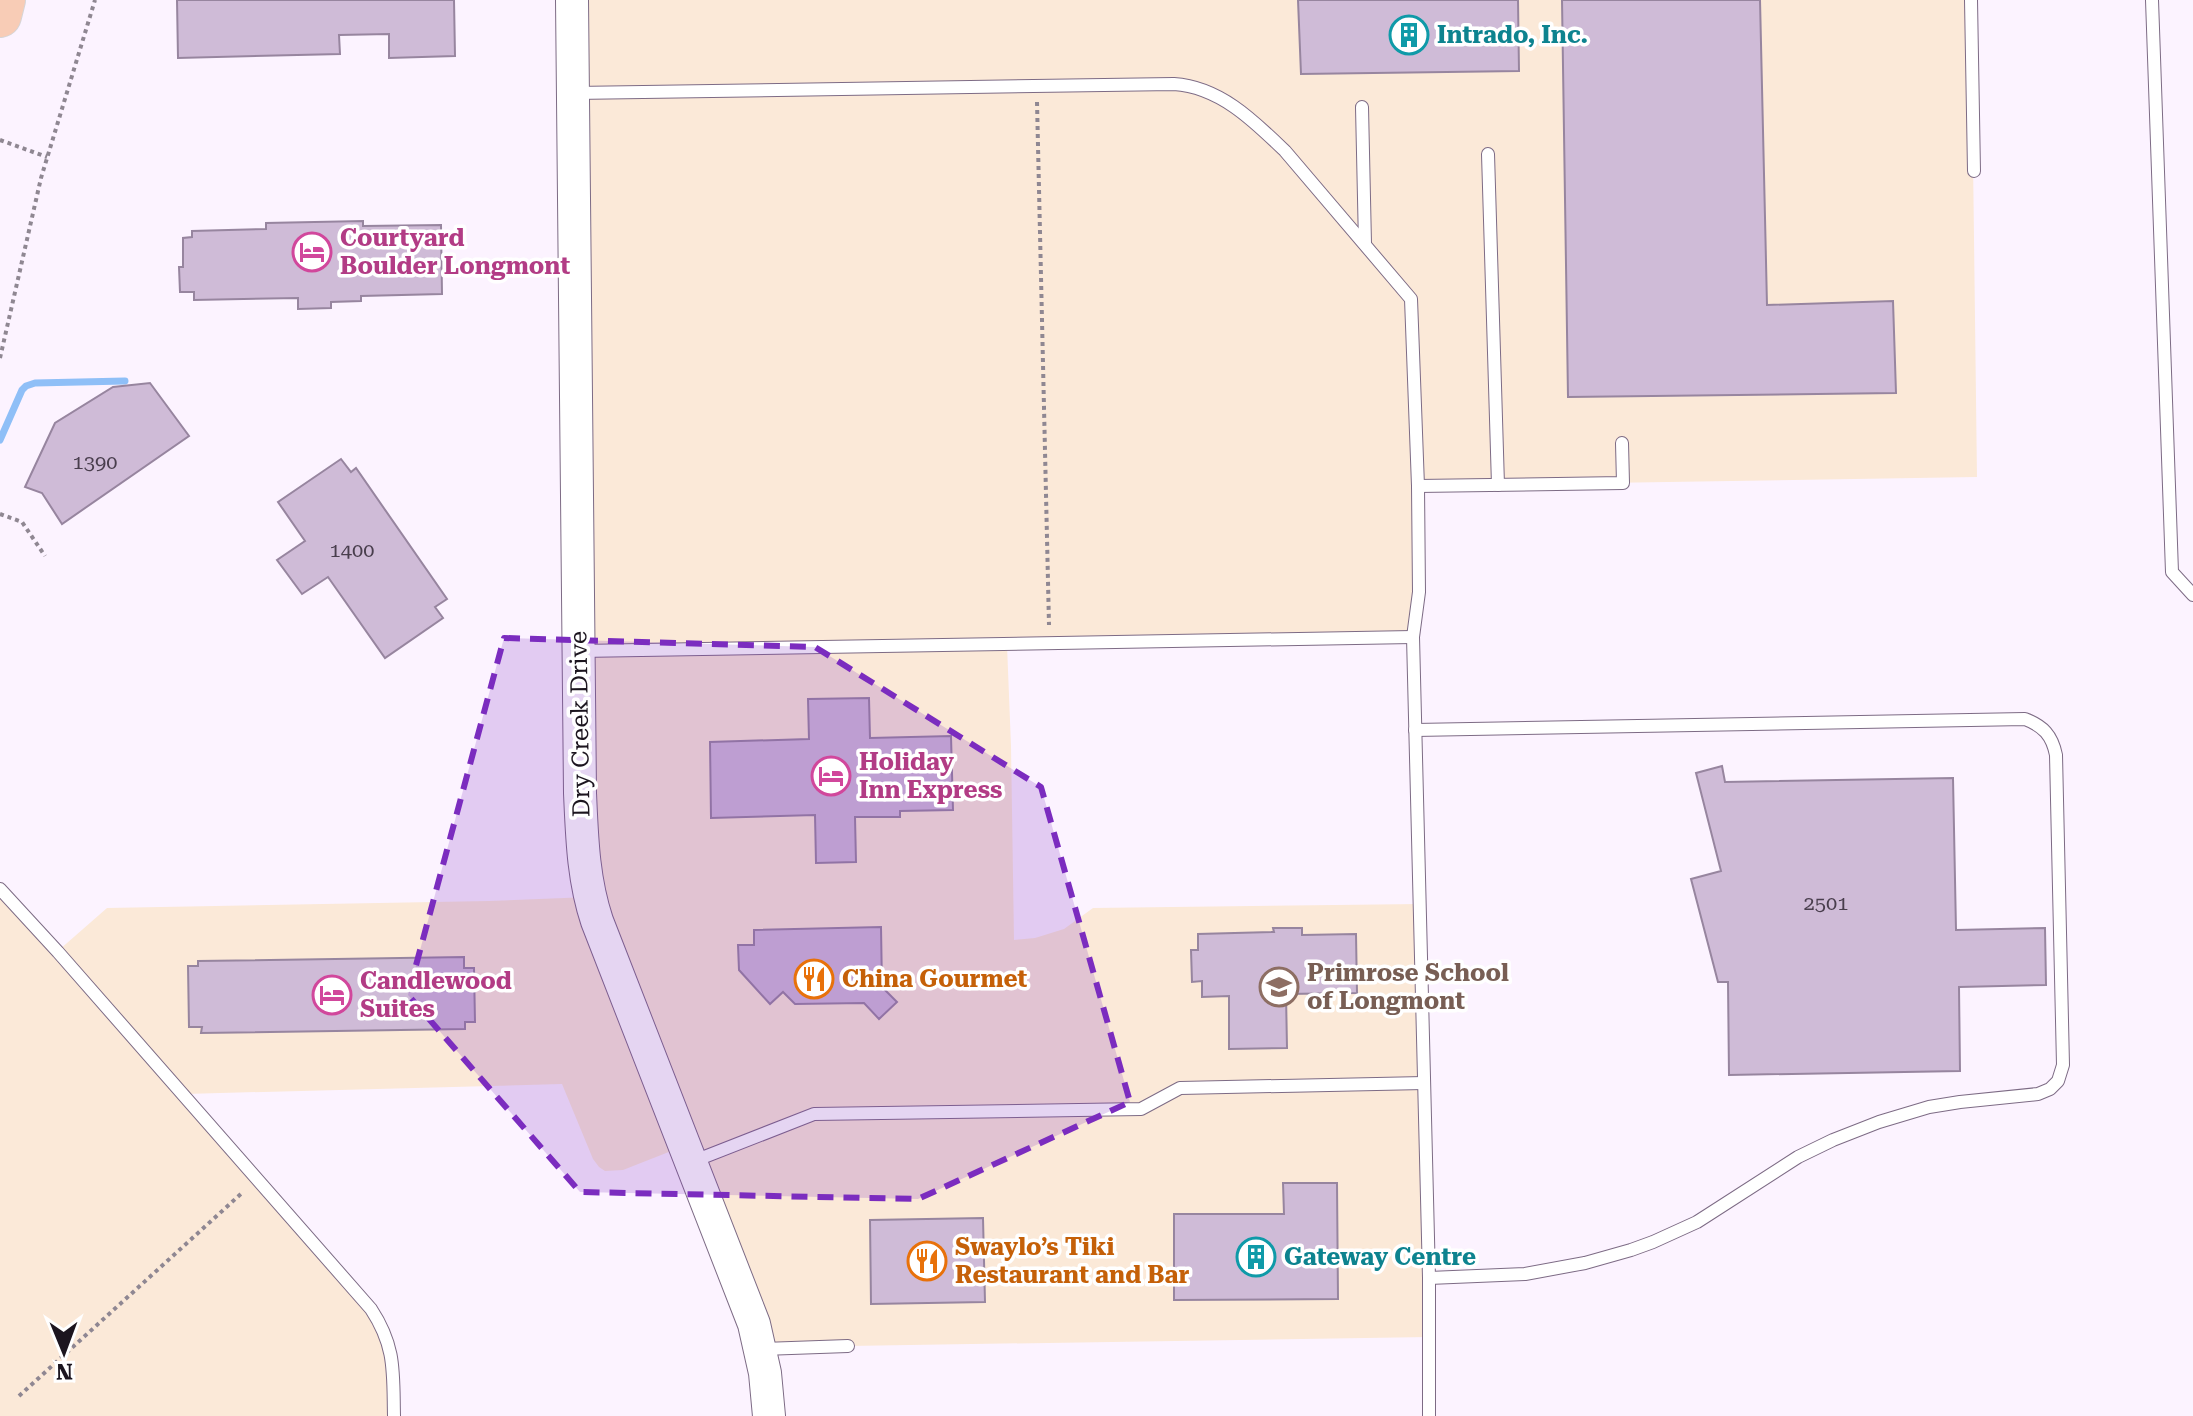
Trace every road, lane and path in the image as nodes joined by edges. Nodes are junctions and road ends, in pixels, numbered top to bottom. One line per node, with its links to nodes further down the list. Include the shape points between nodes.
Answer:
1 (4, 0): 6 (highway)
2 (95, 0): 12 (path)
3 (572, 0): 8 (street, Dry Creek Drive)
4 (1971, 0): 13 (lane)
5 (2152, 0): 21 (lane, via 2172,572)
6 (0, 16)
7 (1037, 86): 8 (lane); 14 (lane, via 1174,84 1215,95 1285,151); 23 (path)
8 (573, 93): 24 (street, Dry Creek Drive)
9 (1362, 107): 14 (lane)
10 (0, 140): 12 (path)
11 (1488, 154): 17 (lane)
12 (47, 157): 15 (path)
13 (1974, 171)
14 (1365, 244): 18 (lane, via 1411,299)
15 (0, 358)
16 (1622, 443): 17 (lane, via 1623,483)
17 (1498, 485): 18 (lane)
18 (1418, 486): 22 (lane, via 1419,592)
19 (0, 514): 20 (path, via 22,522)
20 (45, 556)
21 (2193, 595)
22 (1413, 637): 23 (lane); 25 (lane)
23 (1050, 643): 24 (lane)
24 (579, 651): 28 (street, Dry Creek Drive, via 582,848 590,899)
25 (1415, 730): 27 (lane); 30 (lane, via 2025,719 2051,737 2056,755 2063,1065 2050,1089 2033,1096 1929,1107 1855,1131 1798,1157 1697,1222 1608,1257 1525,1274)
26 (0, 889): 29 (lane)
27 (1424, 1083): 28 (lane, via 1180,1088 1141,1109 814,1114); 30 (lane)
28 (691, 1162): 32 (street, Dry Creek Drive)
29 (257, 1180): 33 (path); 34 (lane, via 382,1326 393,1363)
30 (1429, 1278): 36 (lane)
31 (848, 1346): 32 (lane)
32 (761, 1349): 35 (street, Dry Creek Drive)
33 (19, 1396)
34 (394, 1416)
35 (769, 1416)
36 (1429, 1416)

